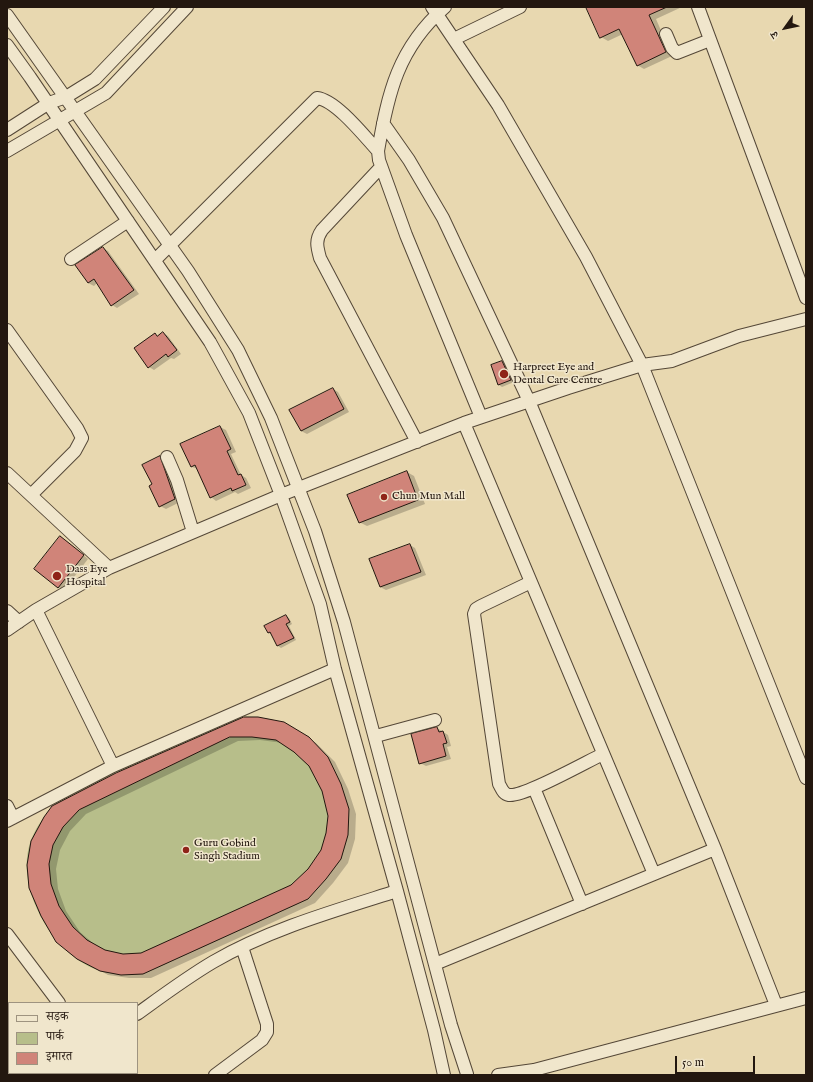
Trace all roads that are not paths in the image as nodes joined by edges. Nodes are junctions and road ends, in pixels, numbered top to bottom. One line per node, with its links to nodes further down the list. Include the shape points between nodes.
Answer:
1 (164, 7): 11 (street, via 95,79)
2 (186, 7): 13 (street, via 106,93)
3 (520, 7): 8 (street)
4 (698, 7): 9 (street)
5 (438, 9): 8 (street); 15 (street, via 398,68)
6 (7, 15): 11 (street)
7 (666, 34): 9 (street, via 677,53)
8 (454, 39): 27 (street, via 506,119 586,257)
9 (710, 40): 24 (street)
10 (7, 45): 12 (street)
11 (66, 97): 12 (street); 13 (street)
12 (48, 104): 14 (street); 16 (street)
13 (76, 111): 14 (street); 21 (street)
14 (59, 119): 18 (street); 20 (street)
15 (383, 123): 17 (street); 28 (street, via 409,160 443,218)
16 (7, 130)
17 (378, 151): 19 (street); 21 (street, via 334,106 324,99 317,98)
18 (7, 152)
19 (380, 168): 29 (street); 31 (street, via 322,230 316,244 320,258)
20 (128, 221): 22 (street); 23 (street)
21 (169, 244): 23 (street); 34 (street, via 238,350 271,418)
22 (71, 259)
23 (155, 260): 36 (street, via 210,342 249,413)
24 (806, 298)
25 (806, 319): 27 (street, via 739,336 672,361)
26 (7, 330): 35 (street, via 82,438 75,451)
27 (642, 365): 28 (street); 49 (street)
28 (529, 401): 29 (street); 53 (street)
29 (481, 417): 30 (street)
30 (464, 423): 31 (street); 39 (street)
31 (417, 442): 34 (street)
32 (167, 457): 37 (street)
33 (7, 473): 35 (street)
34 (299, 488): 36 (street); 46 (street, via 316,530)
35 (31, 495): 38 (street)
36 (281, 495): 37 (street); 44 (street, via 320,604)
37 (193, 532): 38 (street)
38 (109, 568): 40 (street)
39 (531, 582): 47 (street); 50 (street, via 481,606 474,614 499,784 504,793 510,795)
40 (36, 610): 42 (street); 48 (street)
41 (7, 611): 42 (street)
42 (19, 622): 43 (street)
43 (7, 630)
44 (335, 669): 48 (street); 55 (street)
45 (435, 720): 46 (street)
46 (376, 736): 57 (street)
47 (603, 754): 50 (street); 54 (street)
48 (113, 766): 52 (street)
49 (806, 778)
50 (534, 788): 56 (street)
51 (7, 806): 52 (street)
52 (10, 820)
53 (715, 849): 54 (street); 64 (street)
54 (654, 874): 56 (street)
55 (397, 891): 59 (street); 60 (street, via 293,925)
56 (582, 904): 61 (street)
57 (425, 927): 59 (street); 61 (street)
58 (7, 934): 63 (street)
59 (408, 934): 69 (street)
60 (242, 947): 65 (street, via 196,973); 68 (street, via 267,1024 267,1032 262,1040)
61 (435, 964): 67 (street, via 456,1044)
62 (803, 997): 64 (street)
63 (58, 1002)
64 (776, 1005): 66 (street)
65 (138, 1013)
66 (531, 1072): 71 (street)
67 (469, 1074): 70 (street)
68 (215, 1075)
69 (444, 1075)
70 (455, 1075)
71 (498, 1075)

